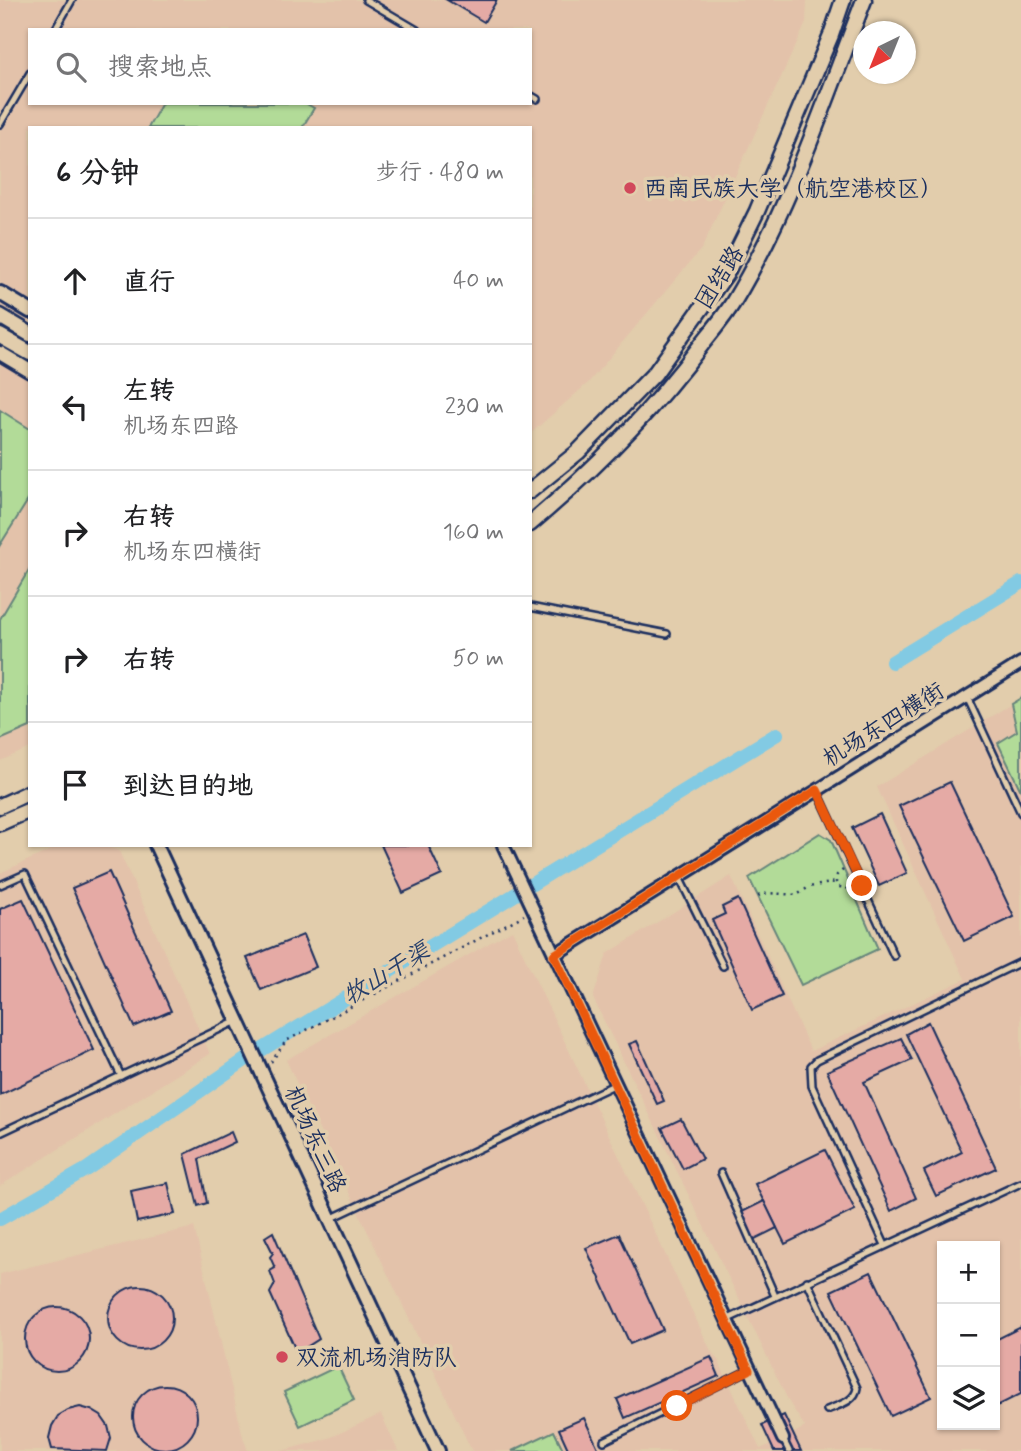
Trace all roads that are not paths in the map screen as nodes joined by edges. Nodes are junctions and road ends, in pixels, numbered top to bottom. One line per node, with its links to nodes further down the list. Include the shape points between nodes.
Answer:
1 (72, 0): 5 (lane)
2 (366, 0): 6 (lane)
3 (843, 0): 20 (main road, 团结路, via 757,211 726,274 655,373 578,452)
4 (864, 0): 21 (main road, 团结路, via 766,244 732,304 673,383)
5 (56, 28)
6 (414, 28)
7 (28, 76): 10 (lane)
8 (532, 97): 9 (lane)
9 (537, 99)
10 (2, 116): 11 (lane)
11 (0, 124)
12 (0, 293): 13 (street)
13 (28, 310)
14 (0, 316): 15 (main road)
15 (28, 333)
16 (0, 336): 17 (main road)
17 (28, 352)
18 (0, 353): 19 (street)
19 (28, 370)
20 (532, 489)
21 (532, 522)
22 (532, 607): 23 (lane)
23 (667, 634)
24 (1021, 663): 25 (street, 机场东四横街)
25 (967, 697): 26 (street, 机场东四横街); 30 (lane)
26 (817, 790): 34 (street, 机场东四横街); 37 (lane)
27 (28, 793): 28 (main road)
28 (0, 806)
29 (28, 811): 31 (main road)
30 (1021, 813)
31 (0, 823)
32 (157, 847): 40 (street, 机场东三路)
33 (504, 847): 36 (street)
34 (679, 877): 36 (street, 机场东四横街); 39 (lane)
35 (0, 885): 41 (lane, via 25,874)
36 (554, 955): 42 (street)
37 (894, 956)
38 (1021, 962): 47 (lane, via 811,1066 812,1086)
39 (723, 966)
40 (237, 1021): 41 (lane); 46 (street, 机场东三路)
41 (121, 1076): 43 (lane)
42 (616, 1084): 46 (lane); 50 (street)
43 (0, 1133)
44 (721, 1173): 49 (lane)
45 (1021, 1183): 47 (lane)
46 (330, 1219): 55 (street, 机场东三路)
47 (885, 1245): 48 (lane)
48 (807, 1281): 49 (lane); 52 (lane, via 857,1388 850,1400)
49 (775, 1296): 50 (lane)
50 (726, 1320): 51 (street)
51 (749, 1370): 53 (street); 54 (lane)
52 (827, 1410)
53 (783, 1439): 56 (lane)
54 (604, 1441)
55 (438, 1451)
56 (789, 1451)

